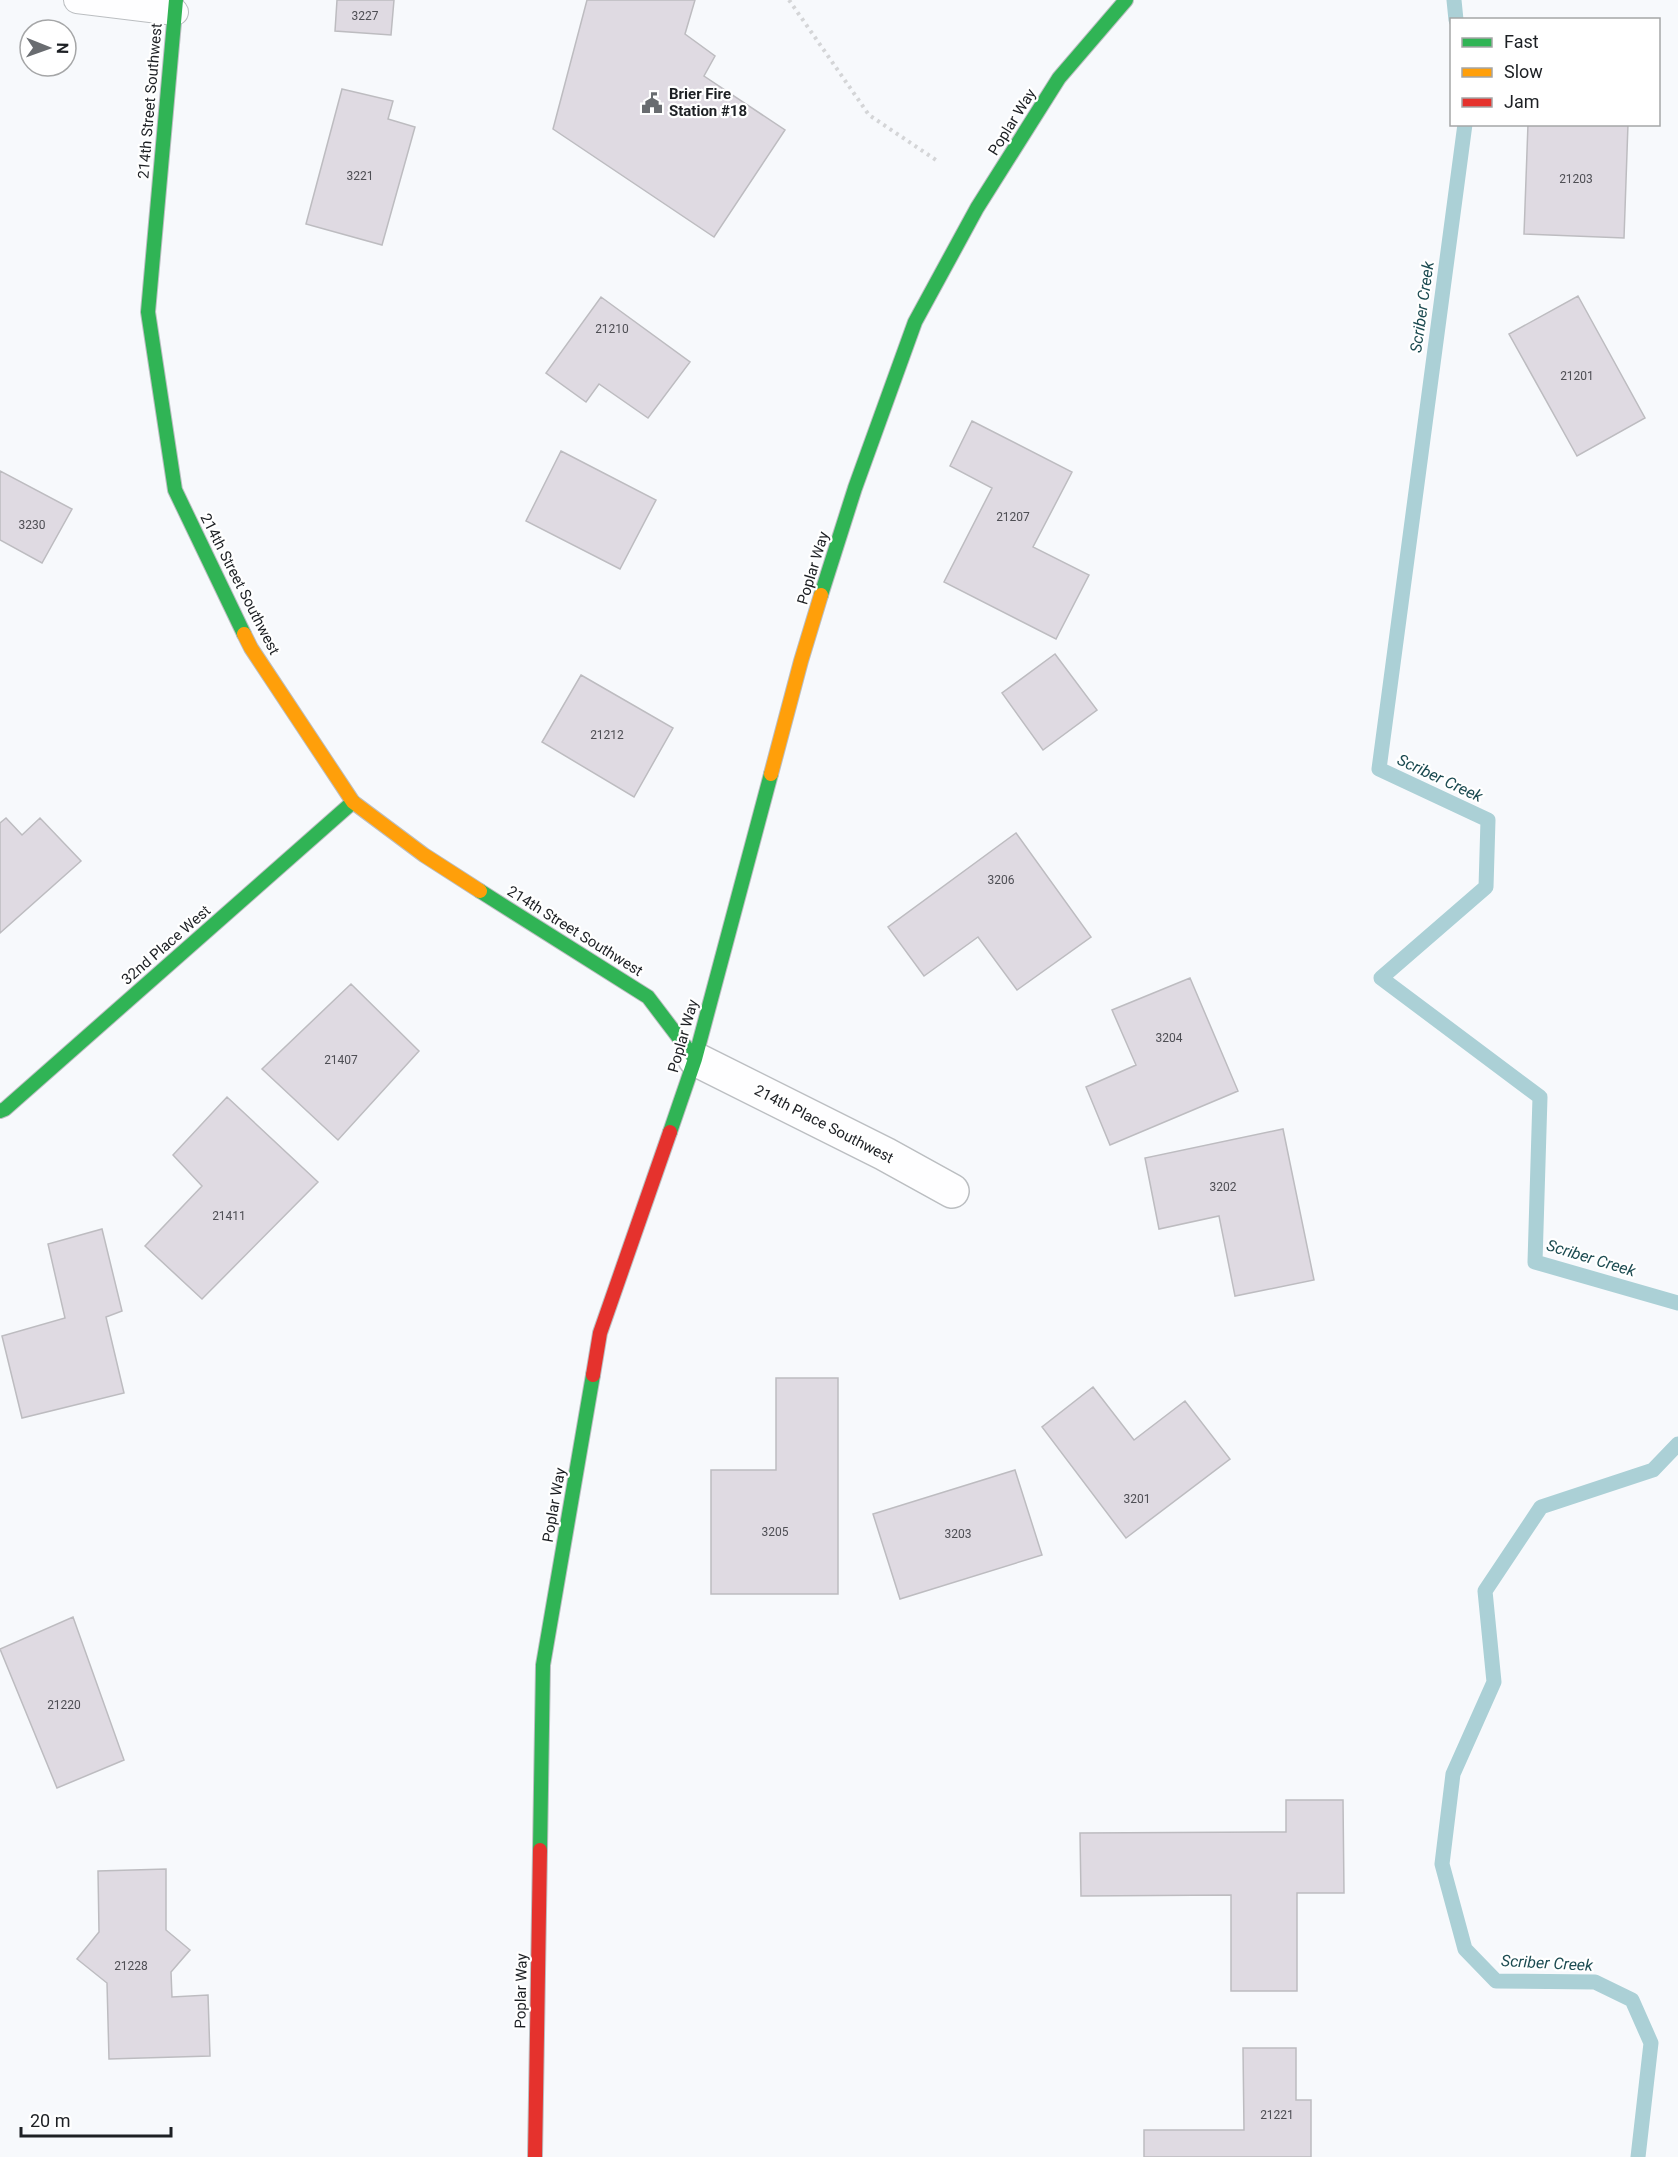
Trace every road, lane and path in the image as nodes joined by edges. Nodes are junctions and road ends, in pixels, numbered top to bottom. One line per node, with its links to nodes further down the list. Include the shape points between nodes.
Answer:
1 (77, 0): 4 (lane)
2 (789, 0): 5 (path, via 868,115)
3 (1126, 0): 7 (main road, Poplar Way, via 1059,78 977,207 915,322 855,488 801,661)
4 (176, 6): 6 (main road, 214th Street Southwest, via 148,312 175,490 251,648)
5 (939, 162)
6 (353, 802): 7 (main road, 214th Street Southwest, via 424,855 648,997); 8 (main road, 32nd Place West)
7 (695, 1059): 9 (street, 214th Place Southwest); 10 (main road, Poplar Way, via 600,1333 543,1665)
8 (0, 1111)
9 (951, 1191)
10 (535, 2157)

